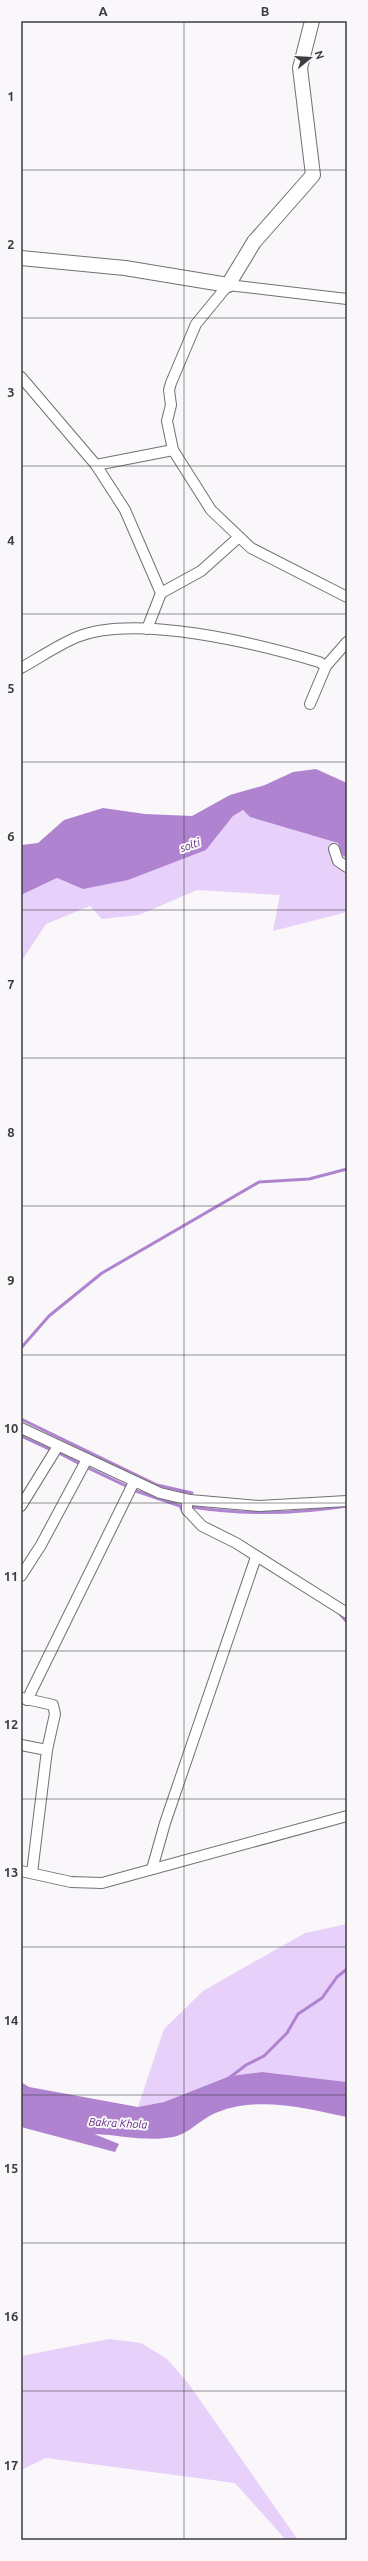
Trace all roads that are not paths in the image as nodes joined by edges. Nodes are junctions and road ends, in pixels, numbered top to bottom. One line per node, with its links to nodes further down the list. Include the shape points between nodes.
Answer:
1 (312, 21): 3 (street, via 300,68 313,175 254,242)
2 (21, 258): 3 (street, via 125,268)
3 (228, 285): 4 (street); 6 (street, via 194,328 171,383 171,404 166,421)
4 (347, 299)
5 (21, 377): 7 (street)
6 (173, 450): 7 (street); 8 (street, via 211,510)
7 (96, 465): 9 (street, via 125,510)
8 (239, 538): 9 (street, via 201,572); 10 (street, via 251,548)
9 (161, 593): 11 (street)
10 (347, 597)
11 (147, 629): 13 (street, via 242,641); 14 (street, via 119,630 78,637)
12 (347, 642): 13 (street)
13 (326, 666): 15 (street)
14 (21, 668)
15 (310, 704)
16 (334, 849): 17 (street, via 338,861)
17 (347, 867)
18 (21, 1428): 19 (street)
19 (58, 1446): 20 (street); 24 (street)
20 (87, 1460): 21 (street); 26 (street, via 41,1545)
21 (134, 1482): 22 (street, via 160,1493); 28 (street)
22 (187, 1500): 23 (street, via 259,1506); 25 (street, via 187,1510 202,1526 236,1543)
23 (347, 1501)
24 (21, 1506)
25 (256, 1557): 27 (street); 32 (street, via 167,1816)
26 (21, 1576)
27 (347, 1613)
28 (24, 1699): 30 (street, via 53,1705 55,1709)
29 (21, 1745): 30 (street)
30 (47, 1750): 34 (street)
31 (347, 1816): 32 (street)
32 (152, 1869): 34 (street, via 102,1883 86,1884)
33 (21, 1871): 34 (street)
34 (32, 1873)

